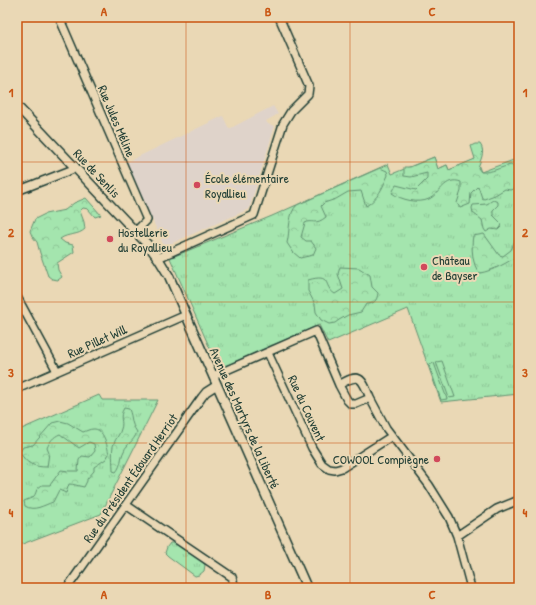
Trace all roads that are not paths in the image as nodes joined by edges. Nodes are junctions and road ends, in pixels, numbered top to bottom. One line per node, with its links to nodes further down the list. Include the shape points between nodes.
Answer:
1 (59, 17): 6 (street, Rue Jules Méline, via 147,220)
2 (279, 17): 7 (street, via 309,91 283,124 254,215)
3 (17, 106): 4 (street, Rue de Senlis)
4 (75, 166): 5 (street, via 71,170); 6 (street, Rue de Senlis)
5 (17, 191)
6 (136, 231): 7 (street, Rue de Senlis)
7 (158, 258): 9 (street, Avenue des Martyrs de la Liberté)
8 (17, 297): 11 (street)
9 (186, 315): 11 (street, Rue Pillet Will); 12 (street, Avenue des Martyrs de la Liberté)
10 (268, 353): 12 (street); 13 (street, via 316,331); 17 (street, Rue du Couvent, via 312,448 322,464 329,469 342,468)
11 (56, 371): 15 (street, Rue Pillet Will)
12 (213, 376): 14 (street, Avenue des Martyrs de la Liberté)
13 (339, 384): 16 (street, via 347,400 352,404); 16 (street, via 352,377 357,378 363,382)
14 (217, 385): 19 (street, Rue du Président Édouard Herriot, via 202,397); 23 (street, Avenue des Martyrs de la Liberté)
15 (17, 389)
16 (370, 398): 17 (street)
17 (392, 436): 20 (street, via 429,485 449,517)
18 (519, 500): 20 (street, via 497,509)
19 (126, 505): 21 (street, Rue du Président Édouard Herriot); 22 (street, via 232,577)
20 (457, 536): 24 (street)
21 (67, 588)
22 (235, 588)
23 (307, 588)
24 (471, 588)

